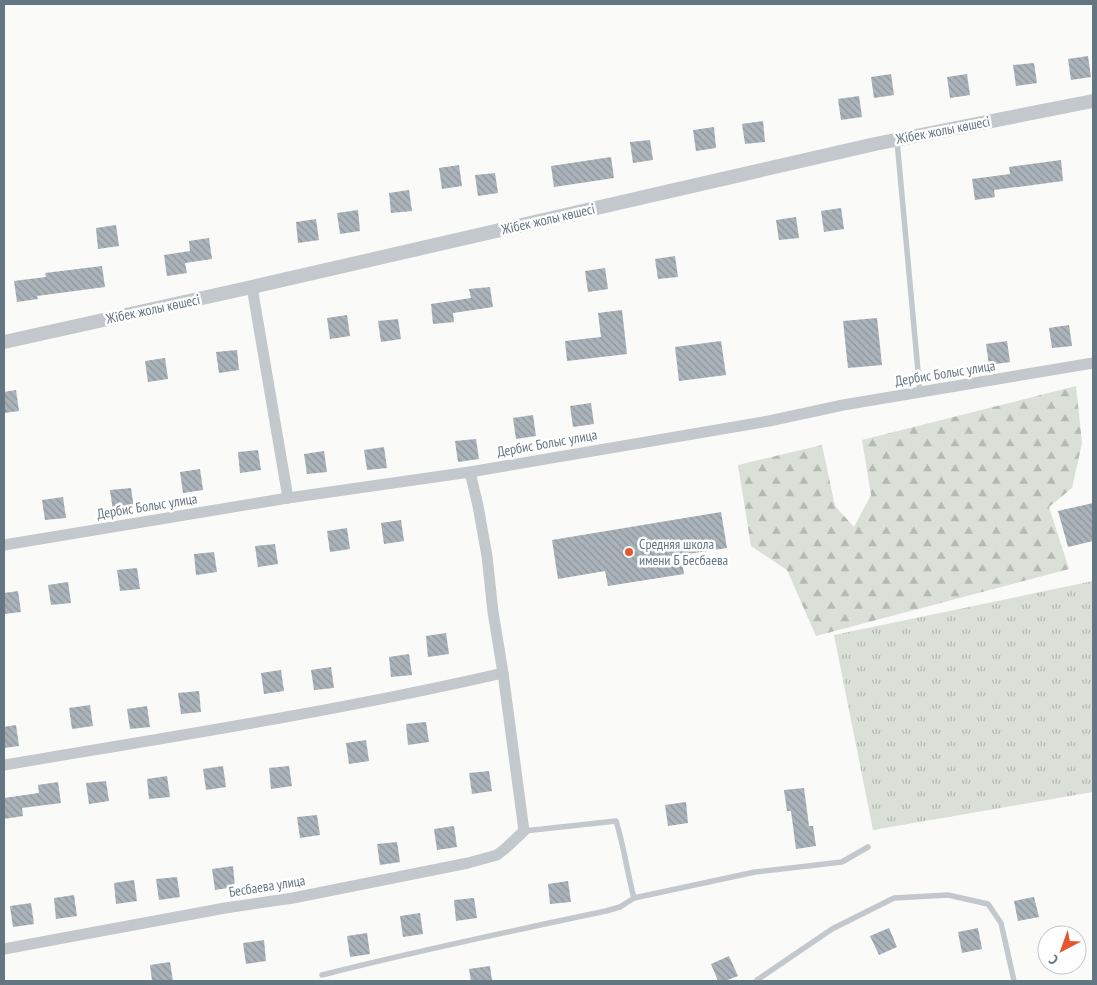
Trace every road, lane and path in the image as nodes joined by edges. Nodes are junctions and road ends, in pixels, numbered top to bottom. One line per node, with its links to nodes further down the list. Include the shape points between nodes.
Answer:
1 (1093, 101): 2 (street, Жібек жолы көшесі)
2 (897, 139): 3 (street, Жібек жолы көшесі); 6 (lane)
3 (252, 287): 4 (street, Жібек жолы көшесі); 8 (street)
4 (4, 342)
5 (1093, 363): 6 (street, Дербис Болыс улица)
6 (920, 392): 7 (street, Дербис Болыс улица)
7 (470, 472): 8 (street, Дербис Болыс улица); 10 (street, via 487,556)
8 (288, 498): 9 (street, Дербис Болыс улица)
9 (4, 545)
10 (503, 673): 11 (street, via 321,711); 12 (street)
11 (4, 765)
12 (524, 830): 14 (lane, via 616,821); 15 (street, Бесбаева улица, via 497,855 468,864)
13 (868, 847): 14 (lane, via 842,862 755,872)
14 (634, 898): 16 (lane, via 606,911 436,946)
15 (4, 949)
16 (322, 975)
17 (757, 980): 18 (lane, via 832,929 894,898 948,895 988,904 1001,923)
18 (1014, 981)

